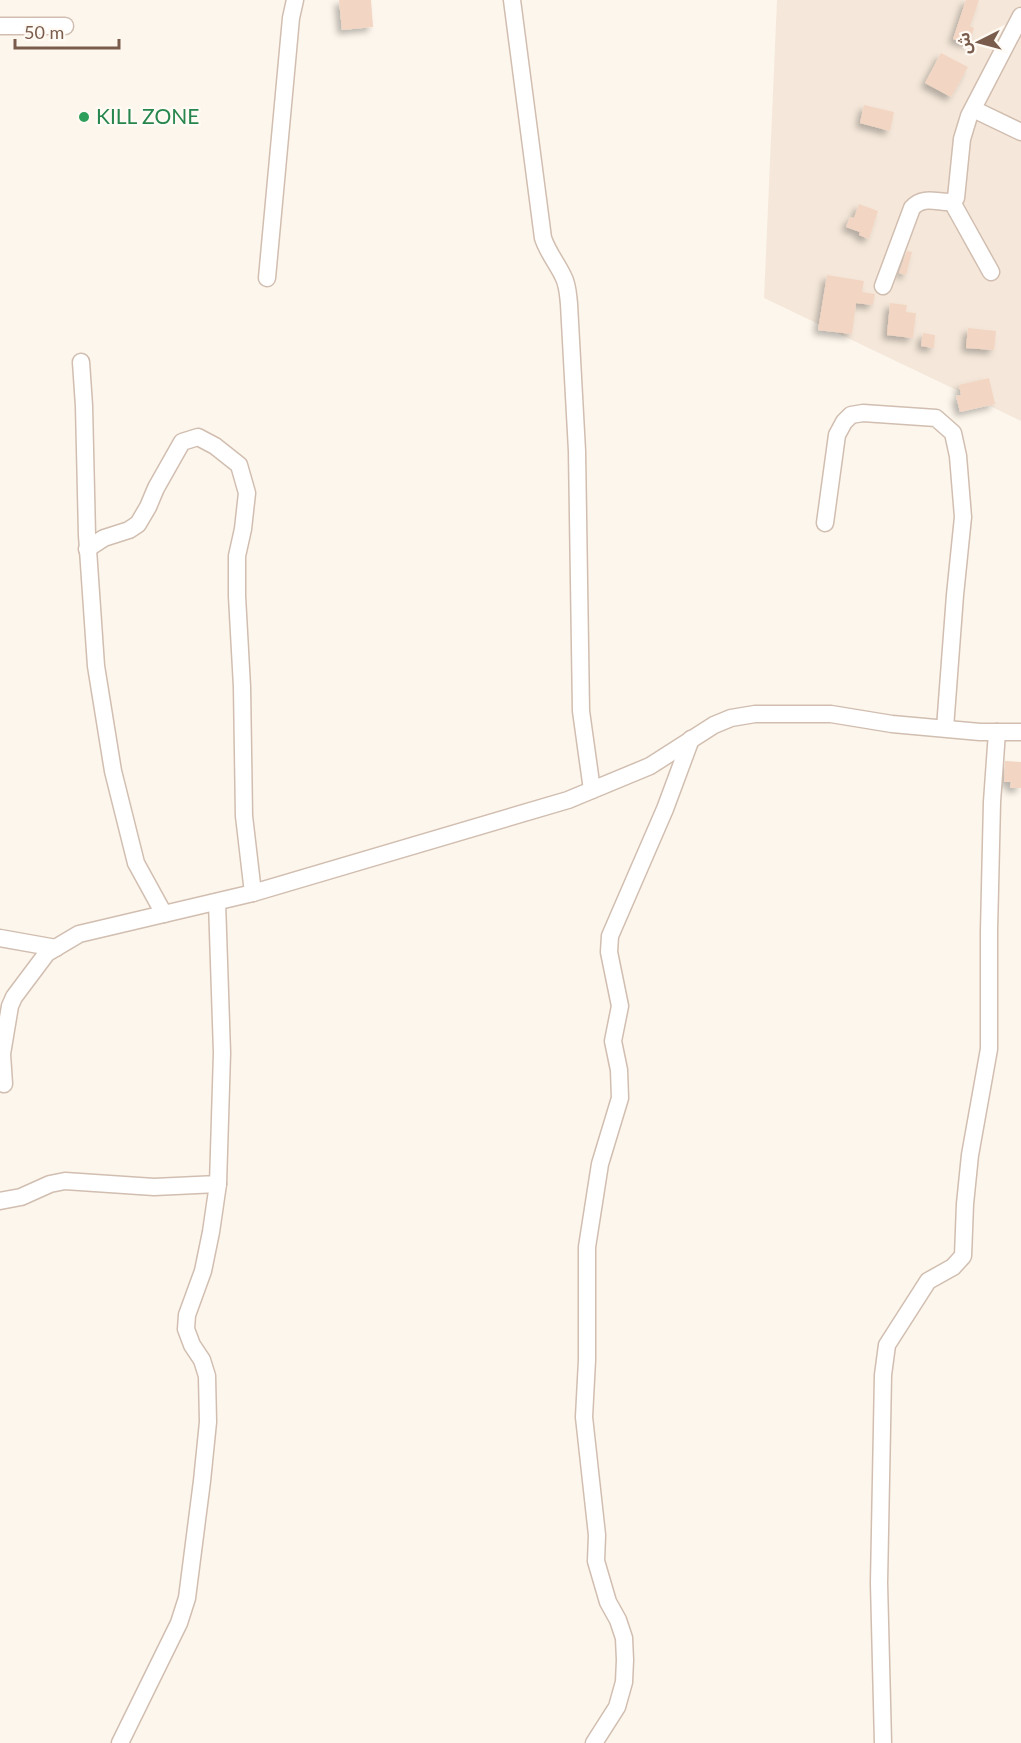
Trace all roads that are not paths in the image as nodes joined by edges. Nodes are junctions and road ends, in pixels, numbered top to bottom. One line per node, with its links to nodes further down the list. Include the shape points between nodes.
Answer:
1 (295, 0): 10 (street)
2 (512, 0): 19 (street, via 543,238 563,275 568,296 577,451 581,711)
3 (1021, 16): 6 (street)
4 (0, 26): 5 (street)
5 (65, 26)
6 (973, 109): 7 (street); 8 (street, via 962,139 956,198)
7 (1021, 132)
8 (952, 202): 9 (street); 11 (street, via 925,200 916,204)
9 (991, 272)
10 (267, 278)
11 (884, 286)
12 (81, 362): 14 (street)
13 (825, 523): 15 (street, via 837,435 851,415 936,418 953,433 963,517)
14 (87, 549): 20 (street, via 138,524 182,442 198,437 239,465 247,493 237,556 237,596 244,816); 22 (street, via 96,666 113,771 136,863)
15 (945, 728): 16 (street); 18 (street, via 831,714 755,714 731,718)
16 (998, 732): 17 (street); 31 (street, via 992,802 989,1049 970,1155 963,1256 953,1267 928,1281 887,1345 883,1375 879,1583)
17 (1021, 732)
18 (691, 739): 19 (street, via 650,766); 30 (street, via 610,936 609,952 620,1006 613,1041 620,1098 600,1164 587,1247 584,1417 597,1535 596,1561 624,1638 625,1660 617,1707)
19 (592, 790): 20 (street)
20 (252, 893): 21 (street)
21 (217, 902): 22 (street); 27 (street, via 222,1053)
22 (164, 914): 24 (street, via 79,934)
23 (0, 938): 24 (street)
24 (56, 948): 25 (street, via 14,997)
25 (4, 1019): 26 (street)
26 (4, 1084)
27 (218, 1184): 28 (street, via 154,1187 65,1181); 29 (street, via 203,1271 187,1315 186,1329 207,1376 208,1422 187,1598 179,1623)
28 (0, 1201)
29 (120, 1743)
30 (594, 1743)
31 (883, 1743)

